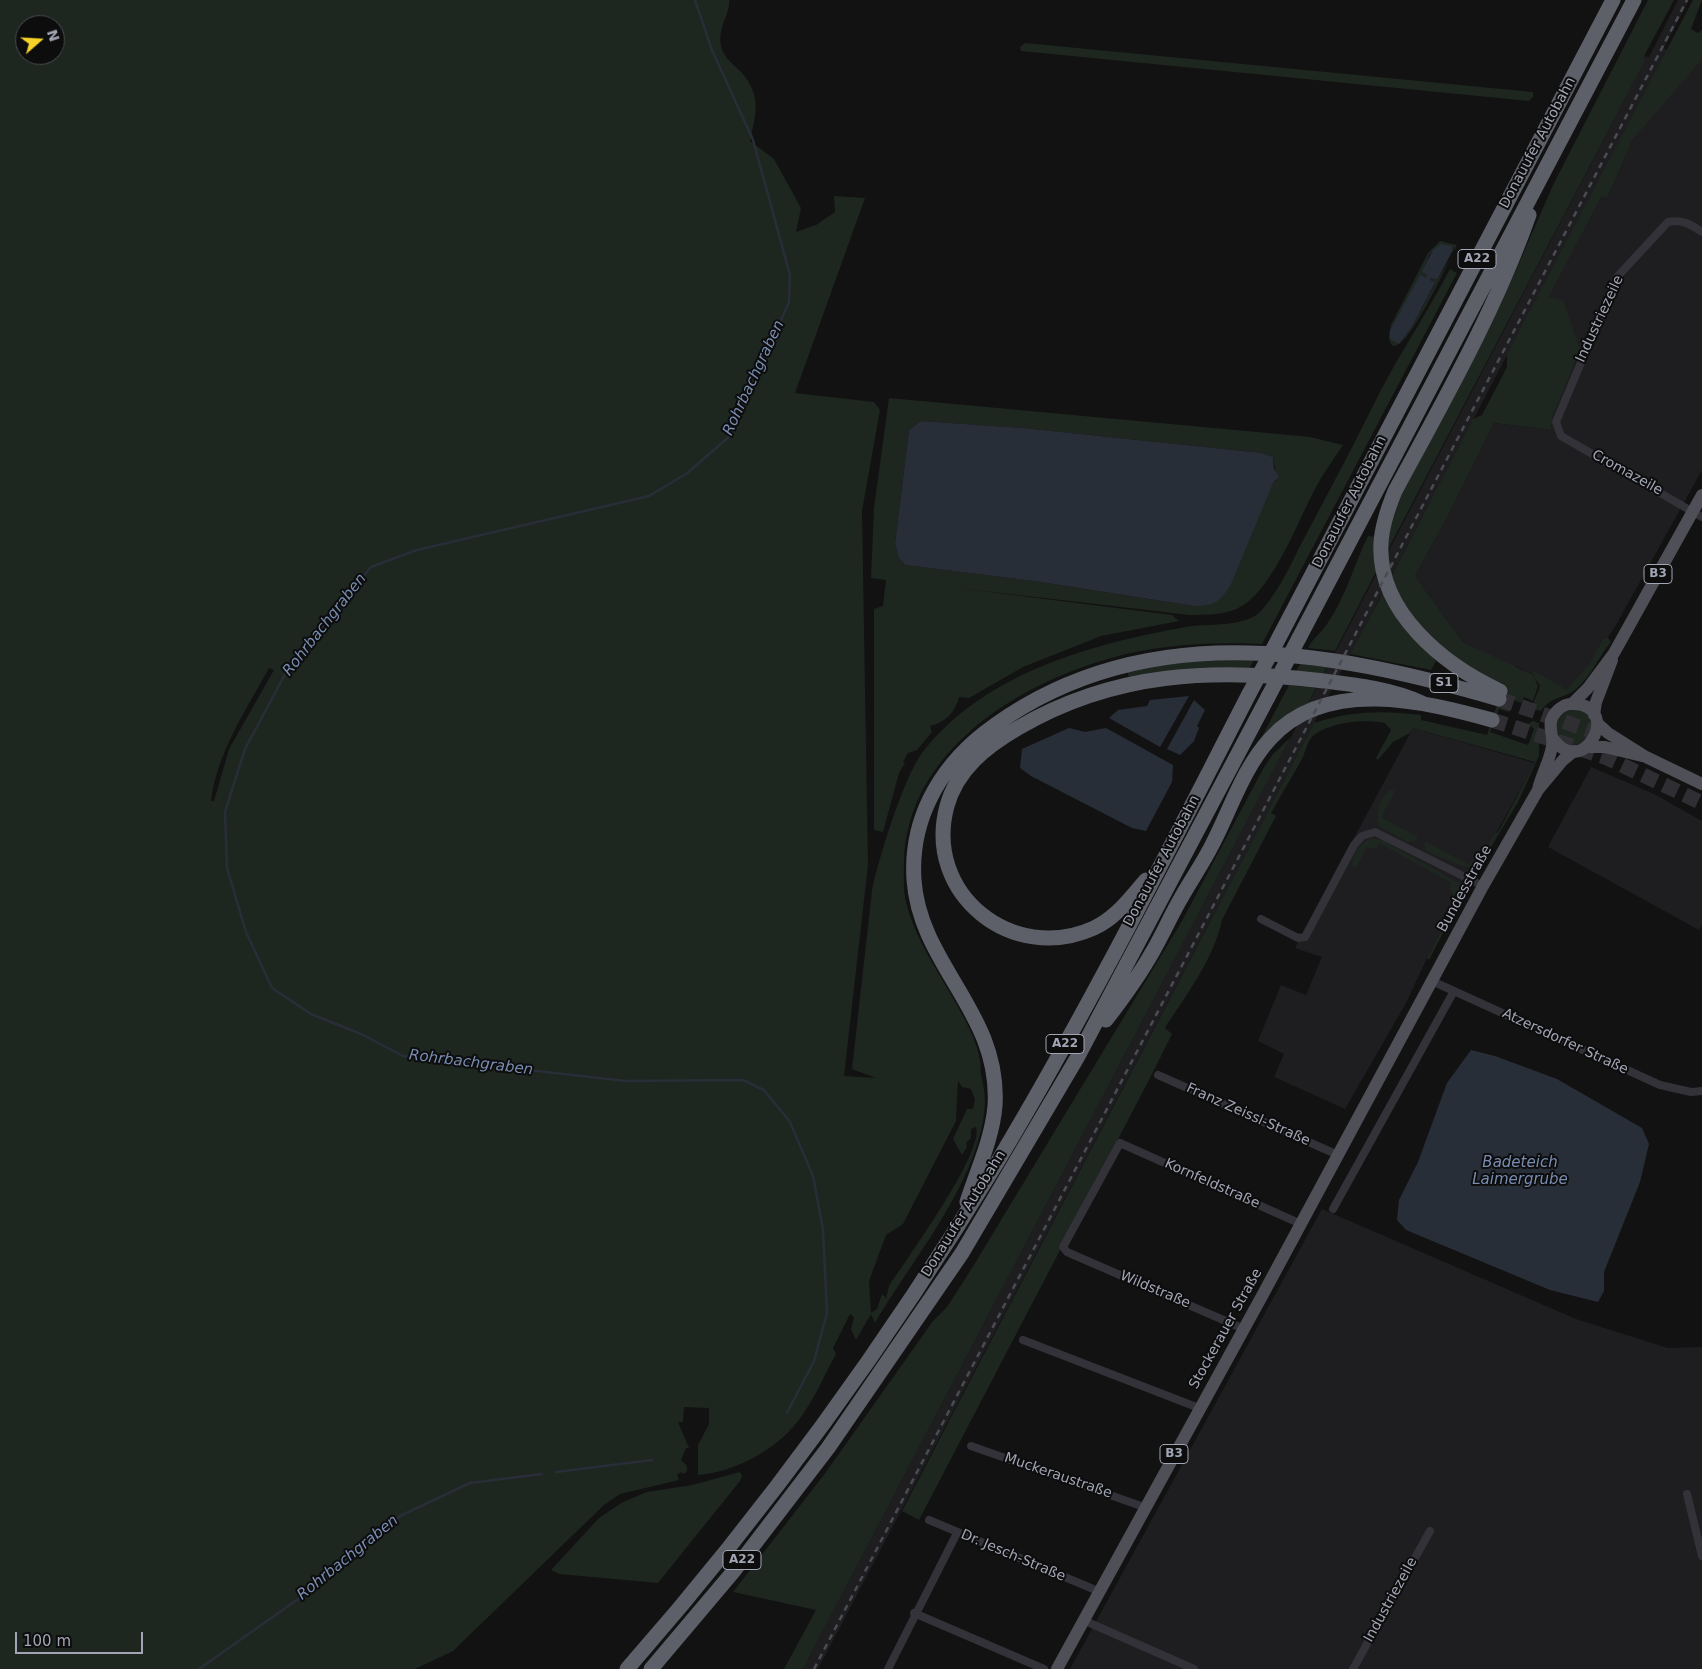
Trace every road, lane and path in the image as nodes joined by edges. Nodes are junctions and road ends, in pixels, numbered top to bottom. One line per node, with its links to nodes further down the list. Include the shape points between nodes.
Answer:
1 (1613, 0): 19 (highway, Donauufer Autobahn / A22, bridge)
2 (1634, 0): 3 (highway, Donauufer Autobahn / A22)
3 (1548, 162): 25 (highway, Donauufer Autobahn / A22, bridge); 30 (highway, S1, via 1498,292 1392,499 1381,545 1389,586 1417,631 1457,668 1501,696 1389,670 1319,658 1252,652 1196,653 1138,662 1098,672 1034,700 977,739 946,771 931,795 919,826 914,854 916,895 930,940 981,1029 992,1064 995,1091 990,1137)
4 (1702, 232): 5 (street, Industriezeile, via 1688,222 1668,222 1617,277 1556,422)
5 (1561, 436): 7 (street, Cromazeile)
6 (1702, 495): 7 (main road, B3)
7 (1698, 514): 8 (main road, B3)
8 (1614, 653): 10 (main road, B3); 11 (main road, B3, via 1596,702)
9 (1422, 703): 12 (highway, S1); 19 (highway, via 1392,692 1275,676 1196,674 1130,683 1069,702 1011,732 970,764 959,778 947,806 944,847 958,887 982,916 1024,936 1057,938 1095,928 1123,907); 25 (highway, S1, via 1381,699 1316,709 1298,716 1270,739 1245,778 1212,846 1133,985)
10 (1572, 704): 11 (main road, via 1585,706); 13 (main road, B3, via 1565,705 1554,714 1550,726)
11 (1596, 719): 14 (main road, B3, via 1596,736); 16 (main road, via 1608,733)
12 (1492, 720)
13 (1552, 737): 15 (main road, via 1561,748); 18 (main road, B3, via 1552,749)
14 (1588, 746): 15 (main road, B3); 16 (main road)
15 (1574, 751): 18 (main road, B3)
16 (1646, 757): 17 (main road)
17 (1702, 784)
18 (1538, 790): 20 (main road, Bundesstraße / B3)
19 (1162, 862): 30 (highway, Donauufer Autobahn / A22, via 1046,1077)
20 (1483, 886): 21 (street, via 1375,832 1362,836 1354,845 1305,937 1298,938); 22 (main road, Bundesstraße / B3)
21 (1261, 919)
22 (1432, 981): 23 (street, Atzersdorfer Straße); 24 (main road, Bundesstraße / B3)
23 (1454, 991): 27 (street, Atzersdorfer Straße, via 1660,1086); 29 (street)
24 (1420, 1004): 28 (main road, Stockerauer Straße / B3)
25 (1077, 1058): 47 (highway, Donauufer Autobahn / A22, via 962,1253 828,1448 733,1572)
26 (1158, 1075): 28 (street, Franz Zeissl-Straße)
27 (1702, 1091)
28 (1338, 1155): 31 (main road, Stockerauer Straße / B3)
29 (1333, 1209)
30 (960, 1222): 46 (highway, Donauufer Autobahn / A22, via 822,1425 719,1560)
31 (1301, 1224): 32 (street, Kornfeldstraße, via 1120,1144 1063,1247); 33 (main road, Stockerauer Straße / B3)
32 (1067, 1252): 33 (street, Wildstraße)
33 (1244, 1329): 35 (main road, Stockerauer Straße / B3)
34 (1022, 1340): 35 (street)
35 (1199, 1408): 38 (main road, Stockerauer Straße / B3)
36 (971, 1446): 38 (street, Muckeraustraße)
37 (1687, 1494): 42 (street)
38 (1144, 1507): 43 (main road, Stockerauer Straße / B3)
39 (929, 1520): 41 (street, Dr. Jesch-Straße)
40 (1430, 1531): 52 (street, Industriezeile)
41 (956, 1533): 43 (street, Dr. Jesch-Straße); 44 (street)
42 (1702, 1556)
43 (1098, 1591): 45 (main road, Stockerauer Straße / B3)
44 (914, 1613): 48 (street); 49 (street)
45 (1083, 1620): 50 (main road, Stockerauer Straße / B3); 51 (street)
46 (627, 1669)
47 (651, 1669)
48 (888, 1669)
49 (1044, 1669)
50 (1056, 1669)
51 (1194, 1669)
52 (1353, 1669)

